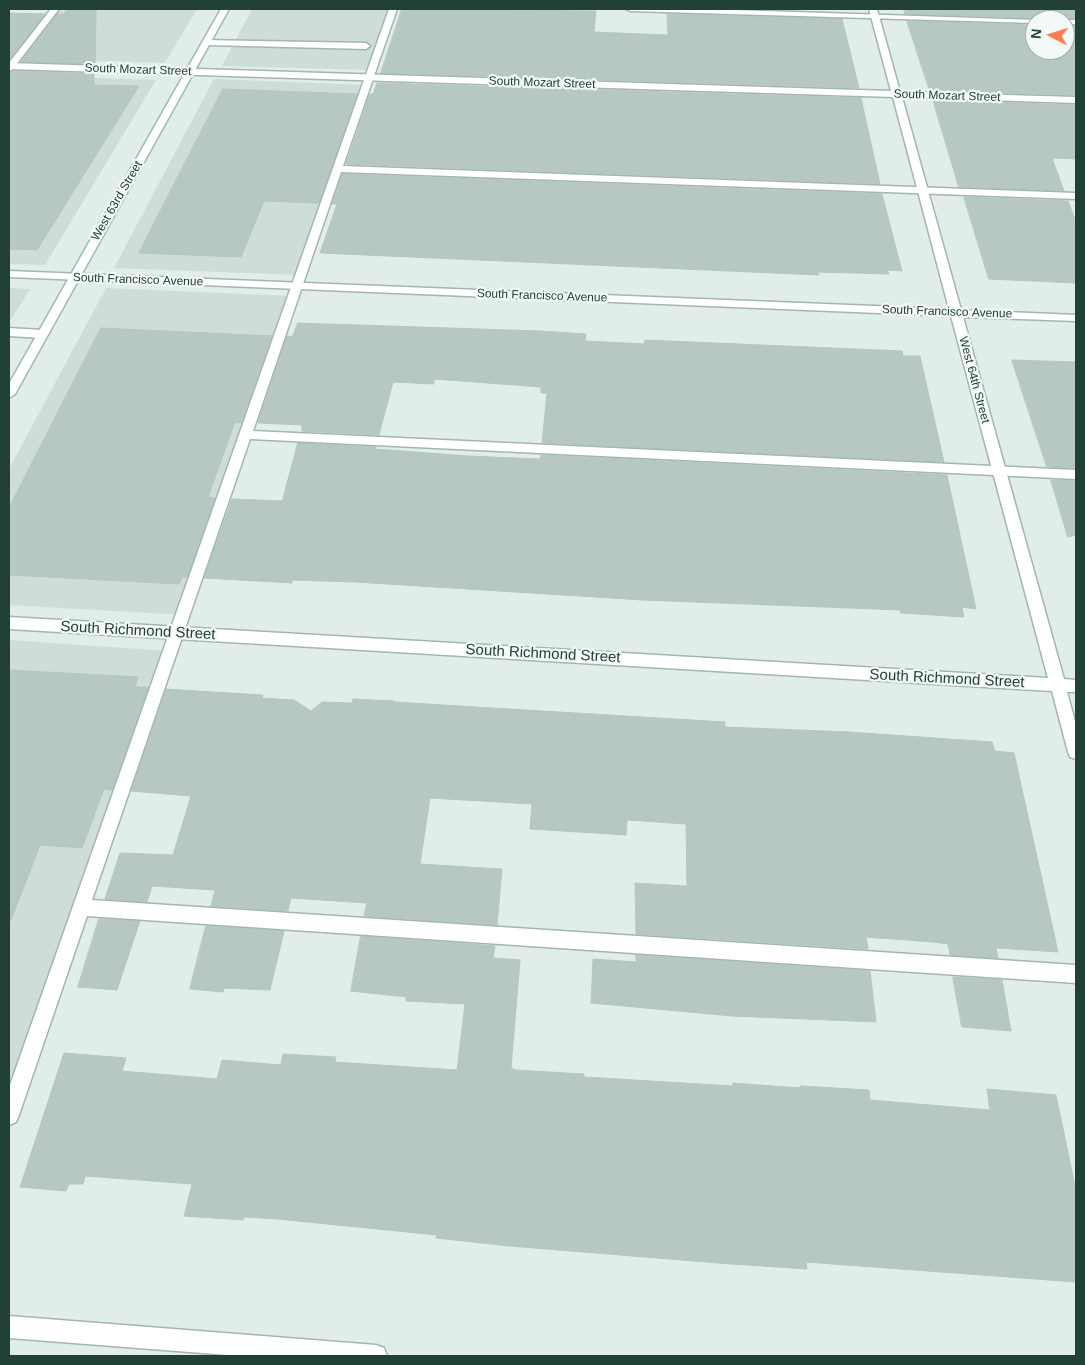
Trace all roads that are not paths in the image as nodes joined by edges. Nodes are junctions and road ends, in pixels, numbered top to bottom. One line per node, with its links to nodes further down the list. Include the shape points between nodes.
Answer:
1 (55, 9): 9 (street)
2 (225, 9): 7 (street, West 63rd Street)
3 (394, 9): 11 (street)
4 (630, 9): 5 (street)
5 (874, 12): 6 (street); 12 (street, West 64th Street)
6 (1025, 20)
7 (207, 42): 8 (street); 10 (street, West 63rd Street)
8 (366, 46)
9 (9, 66): 10 (street, South Mozart Street)
10 (190, 72): 11 (street, South Mozart Street); 18 (street, West 63rd Street)
11 (370, 77): 12 (street, South Mozart Street); 14 (street)
12 (896, 94): 13 (street, South Mozart Street); 15 (street, West 64th Street)
13 (1076, 100)
14 (338, 169): 15 (street); 19 (street)
15 (922, 191): 16 (street); 20 (street, West 64th Street)
16 (1076, 196)
17 (9, 274): 18 (street, South Francisco Avenue)
18 (74, 277): 19 (street, South Francisco Avenue); 23 (street, West 63rd Street)
19 (297, 286): 20 (street, South Francisco Avenue); 25 (street)
20 (956, 313): 21 (street, South Francisco Avenue); 26 (street, West 64th Street)
21 (1076, 318)
22 (9, 332): 23 (street)
23 (42, 334): 24 (street, West 63rd Street)
24 (9, 394)
25 (246, 435): 26 (street); 29 (street)
26 (999, 471): 27 (street); 30 (street, West 64th Street)
27 (1076, 475)
28 (9, 623): 29 (street, South Richmond Street)
29 (176, 632): 30 (street, South Richmond Street); 33 (street)
30 (1058, 685): 31 (street, South Richmond Street); 32 (street, West 64th Street)
31 (1076, 686)
32 (1076, 752)
33 (81, 907): 34 (street); 35 (street)
34 (1076, 974)
35 (9, 1115)
36 (9, 1327): 37 (street)
37 (376, 1356)

